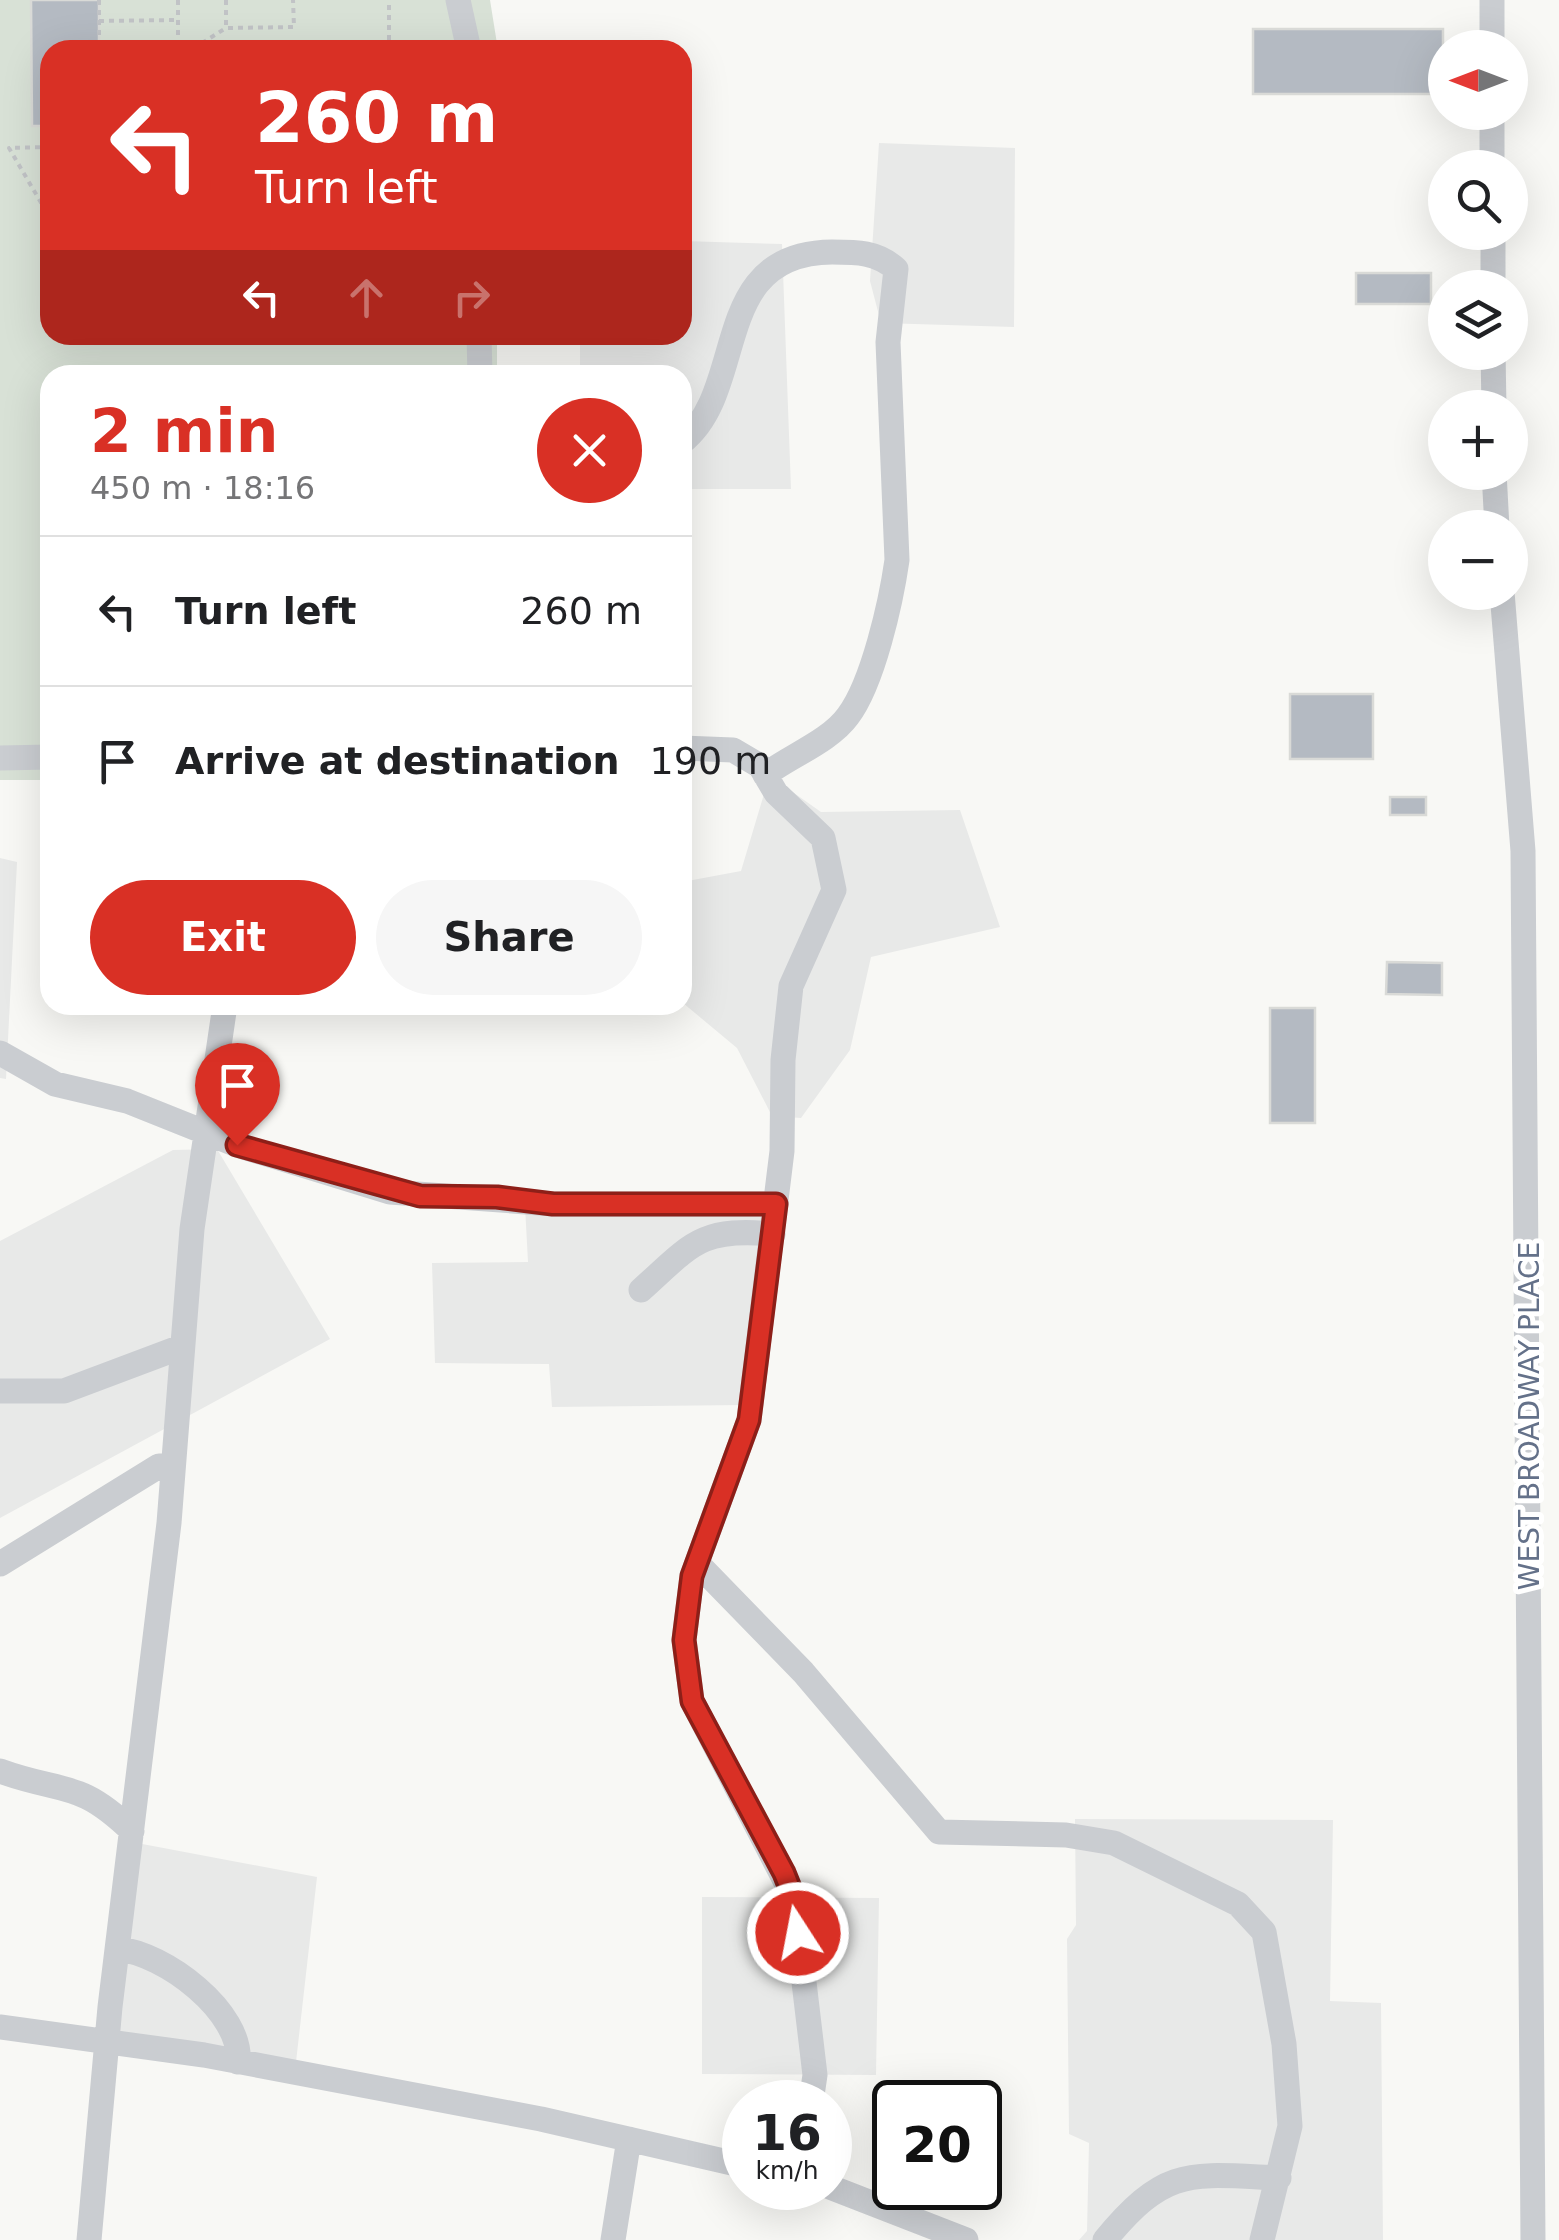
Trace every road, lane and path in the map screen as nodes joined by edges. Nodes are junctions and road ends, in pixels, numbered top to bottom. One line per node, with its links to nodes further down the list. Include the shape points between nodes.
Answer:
1 (99, 0): 9 (path)
2 (178, 0): 8 (path)
3 (226, 0): 10 (path)
4 (294, 0): 10 (path, via 294,27)
5 (389, 0): 15 (path)
6 (458, 0): 16 (street)
7 (1492, 0): 11 (street)
8 (178, 20): 9 (path); 13 (path)
9 (99, 21): 12 (path)
10 (226, 28): 14 (path)
11 (1492, 30)
12 (99, 40)
13 (178, 40)
14 (211, 40)
15 (389, 40)
16 (467, 40)
17 (40, 147): 18 (path, via 9,148)
18 (40, 201)
19 (692, 434): 24 (street, via 717,390 735,319 770,270 794,257 826,252 874,255 896,270 888,342 893,587 848,717)
20 (1503, 610): 52 (street, WEST BROADWAY PLACE, via 1523,851)
21 (692, 748): 24 (street, via 732,750)
22 (0, 758): 23 (street)
23 (40, 758)
24 (765, 775): 28 (street, via 823,838 834,890 792,986)
25 (223, 1015): 27 (street)
26 (0, 1052): 27 (street, via 56,1084)
27 (204, 1129): 28 (street, via 237,1145 420,1196 553,1204); 31 (street)
28 (776, 1204): 29 (street)
29 (773, 1234): 30 (street, via 741,1230 695,1240); 34 (street, via 749,1420)
30 (640, 1290)
31 (181, 1348): 32 (street, via 64,1391); 33 (street)
32 (0, 1392)
33 (173, 1466): 35 (street, via 159,1466); 37 (street)
34 (697, 1563): 42 (street, via 684,1640 692,1701 794,1898); 45 (street, via 804,1672 939,1832 1066,1834 1114,1843 1238,1904 1264,1932 1284,2044 1290,2126)
35 (0, 1564)
36 (0, 1772): 37 (street, via 72,1788 102,1802)
37 (132, 1831): 38 (street)
38 (118, 1949): 40 (street); 41 (street, via 166,1969 230,2019)
39 (0, 2027): 40 (street)
40 (107, 2042): 41 (street); 47 (street)
41 (238, 2062): 43 (street)
42 (815, 2080)
43 (629, 2139): 44 (street); 48 (street)
44 (722, 2161)
45 (1278, 2178): 50 (street, via 1200,2174 1161,2184); 51 (street)
46 (852, 2196): 49 (street)
47 (88, 2240)
48 (613, 2240)
49 (966, 2240)
50 (1105, 2240)
51 (1262, 2240)
52 (1533, 2240)

